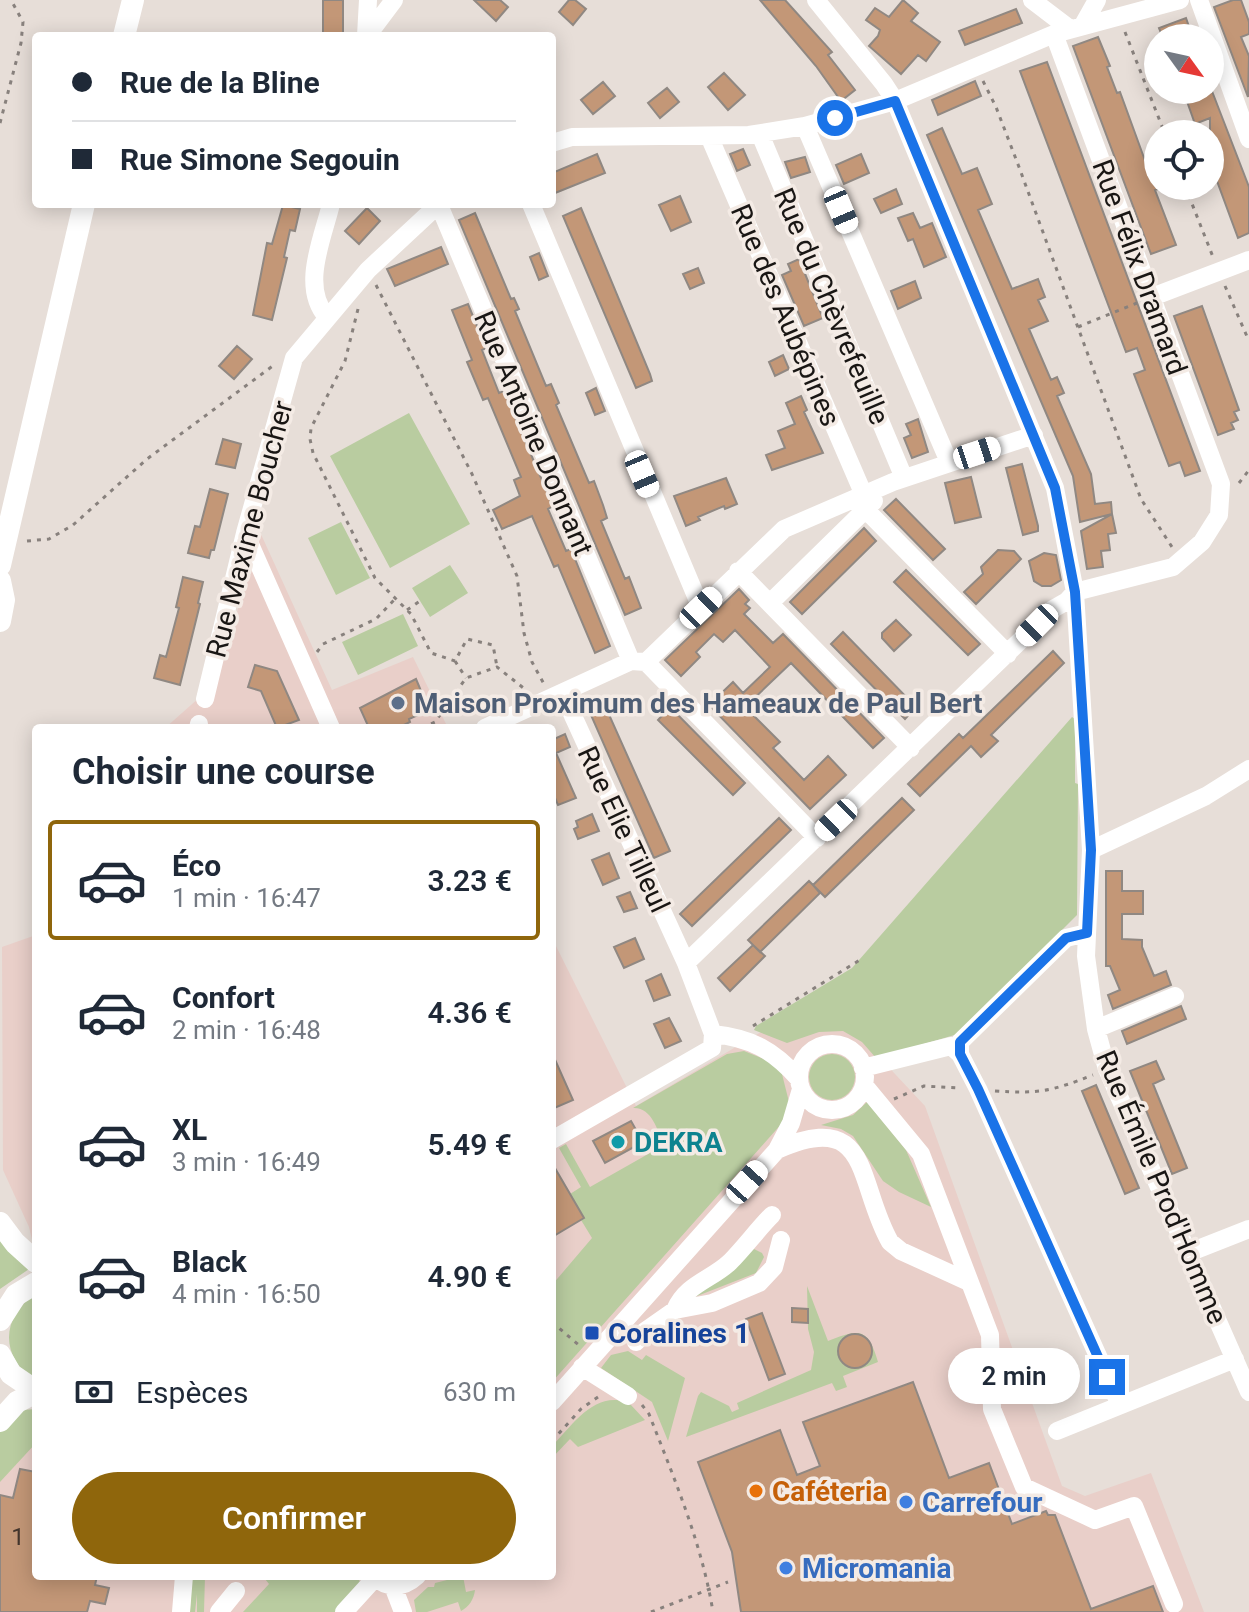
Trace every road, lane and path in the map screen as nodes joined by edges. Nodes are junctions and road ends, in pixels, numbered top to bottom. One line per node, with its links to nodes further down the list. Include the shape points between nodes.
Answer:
1 (11, 0): 18 (path, via 23,22)
2 (133, 0): 12 (main road)
3 (368, 0): 13 (street)
4 (394, 0): 14 (street)
5 (816, 0): 16 (street, Rue Émile Prod'Homme)
6 (1032, 0): 11 (street)
7 (1097, 0): 11 (street)
8 (1180, 0): 10 (street)
9 (1199, 0): 22 (street)
10 (1119, 17): 11 (street); 17 (path)
11 (1069, 30): 15 (street); 31 (street, Rue Félix Dramard)
12 (125, 32)
13 (367, 32)
14 (370, 32)
15 (976, 67): 16 (street); 34 (path)
16 (895, 101): 19 (street); 36 (street, Rue Émile Prod'Homme)
17 (1159, 120)
18 (0, 123)
19 (805, 126): 20 (street); 37 (street)
20 (760, 134): 21 (street); 38 (street, Rue du Chèvrefeuille)
21 (709, 136): 23 (street, via 572,137); 39 (street, Rue des Aubépines)
22 (1249, 139)
23 (556, 142)
24 (83, 208): 43 (main road)
25 (330, 208): 33 (street, via 313,278 315,296)
26 (435, 208): 30 (street)
27 (441, 208): 55 (street, Rue Antoine Donnant)
28 (533, 208): 50 (street)
29 (1249, 260): 31 (street)
30 (368, 270): 33 (street); 59 (path, via 472,474 517,576 532,662)
31 (1152, 297): 34 (path); 42 (street, Rue Félix Dramard, via 1221,484 1219,515 1202,542)
32 (361, 300): 47 (path, via 345,361 310,439 375,578)
33 (327, 317): 35 (street)
34 (1078, 327): 42 (path, via 1141,499)
35 (294, 358): 40 (street, Rue Maxime Boucher); 41 (path, via 286,355 147,459 73,525 49,539)
36 (1034, 435): 37 (street); 46 (street, Rue Émile Prod'Homme, via 1055,488)
37 (949, 462): 38 (street)
38 (898, 480): 39 (street)
39 (864, 501): 44 (street, via 784,529); 49 (street); 53 (street)
40 (245, 533): 56 (street); 60 (street, Rue Maxime Boucher)
41 (27, 541)
42 (1180, 560): 46 (street, via 1173,567)
43 (0, 565)
44 (738, 571): 49 (street); 50 (street)
45 (0, 581): 52 (main road)
46 (1075, 592): 53 (street); 67 (street, Rue Émile Prod'Homme)
47 (395, 599): 51 (path); 56 (path, via 376,619 323,644)
48 (420, 601): 51 (path)
49 (770, 603): 64 (street)
50 (701, 608): 55 (street)
51 (406, 610): 54 (path, via 431,653)
52 (0, 621)
53 (1008, 654): 64 (street)
54 (455, 661): 57 (path, via 467,639 493,645); 58 (path)
55 (638, 661): 59 (street); 66 (street)
56 (304, 667): 61 (street)
57 (497, 667): 58 (path); 59 (path)
58 (466, 678): 62 (path)
59 (552, 698): 63 (street); 70 (street, Rue Elie Tilleul)
60 (205, 699)
61 (329, 724)
62 (431, 724)
63 (494, 724)
64 (911, 748): 66 (street)
65 (1249, 769): 67 (street, via 1206,796)
66 (817, 838): 70 (street)
67 (1091, 850): 68 (street, Rue Émile Prod'Homme)
68 (1087, 933): 72 (street, Rue Émile Prod'Homme); 77 (street, via 1066,938 960,1042)
69 (863, 958): 74 (path)
70 (686, 963): 73 (street, Rue Elie Tilleul)
71 (1175, 996): 72 (street)
72 (1096, 1029): 87 (street, Rue Émile Prod'Homme, via 1107,1069)
73 (713, 1034): 74 (street); 81 (street, via 712,1048)
74 (736, 1037): 76 (street)
75 (813, 1050): 76 (street); 78 (street, via 841,1045 855,1054); 79 (street, via 800,1066)
76 (771, 1051): 79 (street)
77 (960, 1054): 78 (street, via 951,1046); 102 (street)
78 (864, 1076): 80 (street, via 851,1104); 89 (street, via 921,1154)
79 (800, 1084): 80 (street, via 815,1106); 82 (street, via 791,1123)
80 (832, 1110): 82 (street)
81 (556, 1138)
82 (777, 1150): 89 (street, via 818,1136 846,1144 857,1158 890,1242); 96 (street)
83 (772, 1215): 92 (street, via 730,1262 691,1287)
84 (0, 1223): 88 (main road)
85 (1249, 1229): 87 (street)
86 (781, 1240): 92 (street, via 774,1267 759,1283 712,1303)
87 (1188, 1253): 95 (street, Rue Émile Prod'Homme)
88 (32, 1258)
89 (969, 1282): 114 (street, via 990,1335 992,1409 1024,1487 1095,1520 1134,1506)
90 (32, 1285): 91 (main road)
91 (3, 1309)
92 (675, 1310): 93 (street)
93 (636, 1342)
94 (0, 1355): 97 (main road, via 11,1374)
95 (1235, 1359): 98 (street, Rue Émile Prod'Homme); 102 (street)
96 (582, 1367): 100 (street); 101 (street)
97 (32, 1389)
98 (1249, 1392)
99 (32, 1394): 103 (main road)
100 (628, 1396): 105 (path, via 609,1393 596,1398); 112 (path, via 649,1414)
101 (556, 1397)
102 (1120, 1405): 104 (street)
103 (0, 1421)
104 (1057, 1431)
105 (556, 1437)
106 (184, 1580): 115 (street)
107 (371, 1580): 117 (street)
108 (380, 1580): 111 (street)
109 (413, 1580): 111 (street)
110 (728, 1582): 112 (path)
111 (393, 1586): 118 (street)
112 (710, 1589): 119 (path); 120 (path)
113 (236, 1591): 116 (street)
114 (1174, 1604)
115 (181, 1612)
116 (219, 1612)
117 (344, 1612)
118 (403, 1612)
119 (651, 1612)
120 (713, 1612)

